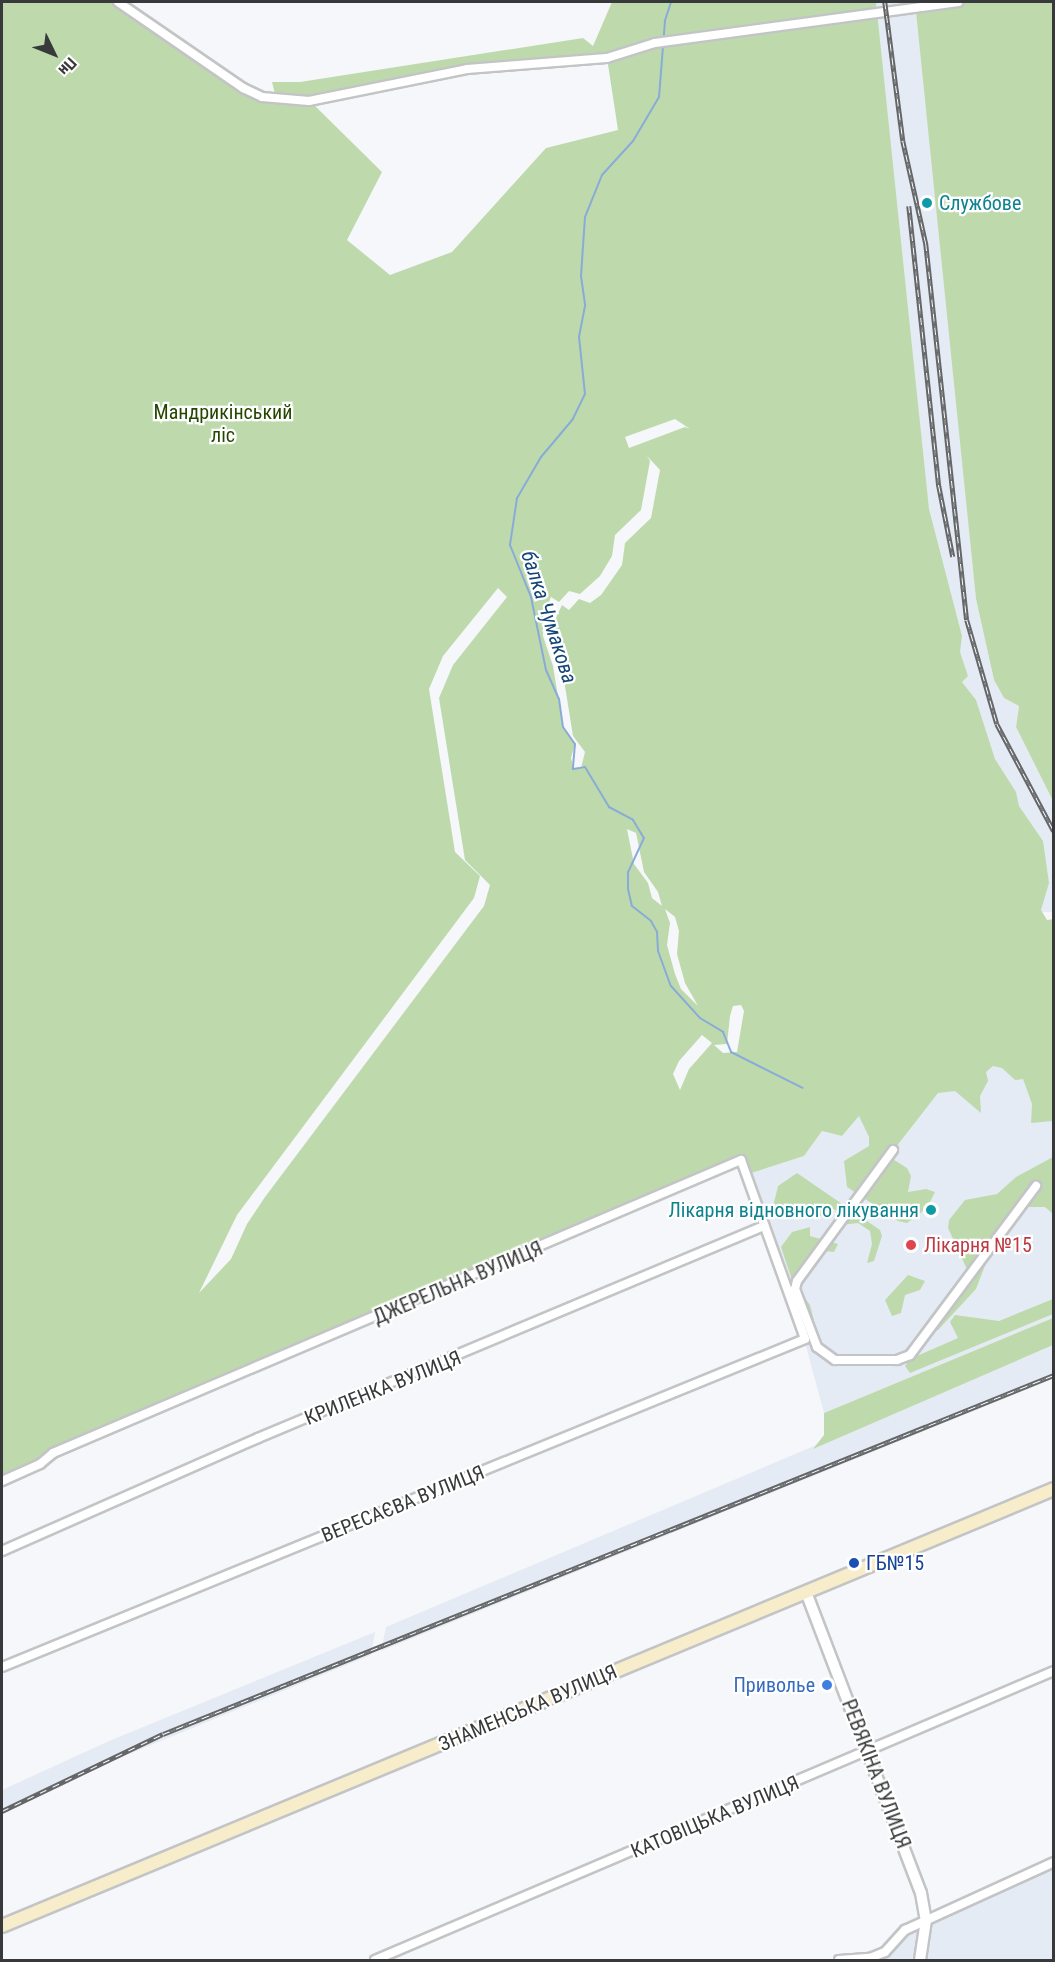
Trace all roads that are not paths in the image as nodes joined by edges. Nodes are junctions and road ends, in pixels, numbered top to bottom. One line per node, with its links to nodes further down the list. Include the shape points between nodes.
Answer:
1 (118, 2): 2 (street, via 243,88 262,97 309,101 467,69 607,58 655,43)
2 (958, 2)
3 (893, 1150): 7 (street)
4 (1036, 1186): 7 (street, via 910,1355 897,1360 835,1360 824,1356 795,1289)
5 (765, 1226): 6 (street, ДЖЕРЕЛЬНА ВУЛИЦЯ); 9 (street, ДЖЕРЕЛЬНА ВУЛИЦЯ, via 741,1160 53,1453 40,1464); 11 (street, КРИЛЕНКА ВУЛИЦЯ, via 258,1438)
6 (779, 1266): 7 (street); 8 (street, ДЖЕРЕЛЬНА ВУЛИЦЯ)
7 (797, 1281)
8 (804, 1339): 13 (street, ВЕРЕСАЄВА ВУЛИЦЯ)
9 (2, 1481)
10 (1053, 1488): 12 (main road, ЗНАМЕНСЬКА ВУЛИЦЯ)
11 (2, 1551)
12 (806, 1592): 15 (street, РЕВЯКІНА ВУЛИЦЯ); 18 (main road, ЗНАМЕНСЬКА ВУЛИЦЯ)
13 (2, 1667)
14 (1053, 1671): 15 (street, КАТОВІЦЬКА ВУЛИЦЯ)
15 (868, 1752): 17 (street, РЕВЯКІНА ВУЛИЦЯ, via 921,1893); 19 (street, КАТОВІЦЬКА ВУЛИЦЯ)
16 (1053, 1862): 17 (street)
17 (926, 1920): 20 (street, via 905,1930 885,1952 870,1959); 21 (street, РЕВЯКІНА ВУЛИЦЯ)
18 (2, 1926)
19 (375, 1960)
20 (839, 1960)
21 (920, 1960)

